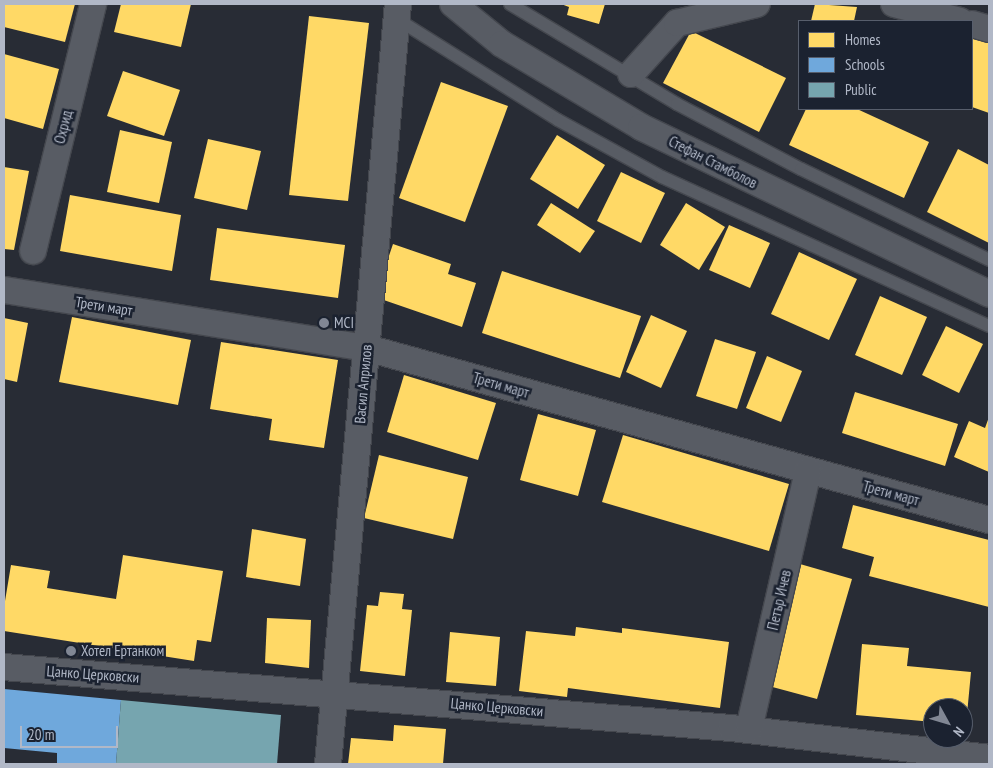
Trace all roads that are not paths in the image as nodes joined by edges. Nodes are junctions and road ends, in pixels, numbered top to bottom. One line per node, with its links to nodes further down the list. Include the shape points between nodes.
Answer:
1 (93, 4): 11 (street, Охрид)
2 (453, 4): 14 (street, Стефан Стамболов, via 502,44 640,127)
3 (510, 4): 10 (lane)
4 (757, 4): 10 (street, via 678,23)
5 (894, 4): 7 (street)
6 (398, 11): 15 (lane, via 558,120 662,177); 16 (street, Васил Априлов)
7 (956, 20)
8 (973, 24): 9 (street)
9 (989, 29)
10 (631, 74): 12 (lane, via 677,104 801,169)
11 (33, 251)
12 (989, 260)
13 (4, 290): 16 (street, Трети март)
14 (989, 294)
15 (989, 326)
16 (367, 348): 17 (street, Трети март); 20 (street, Васил Априлов)
17 (808, 471): 18 (street, Трети март); 21 (street, Петър Ичев)
18 (989, 520)
19 (4, 667): 20 (street, Цанко Церковски)
20 (335, 693): 21 (street, Цанко Церковски); 23 (street, Васил Априлов)
21 (749, 729): 22 (street, Цанко Церковски)
22 (989, 758)
23 (328, 764)

